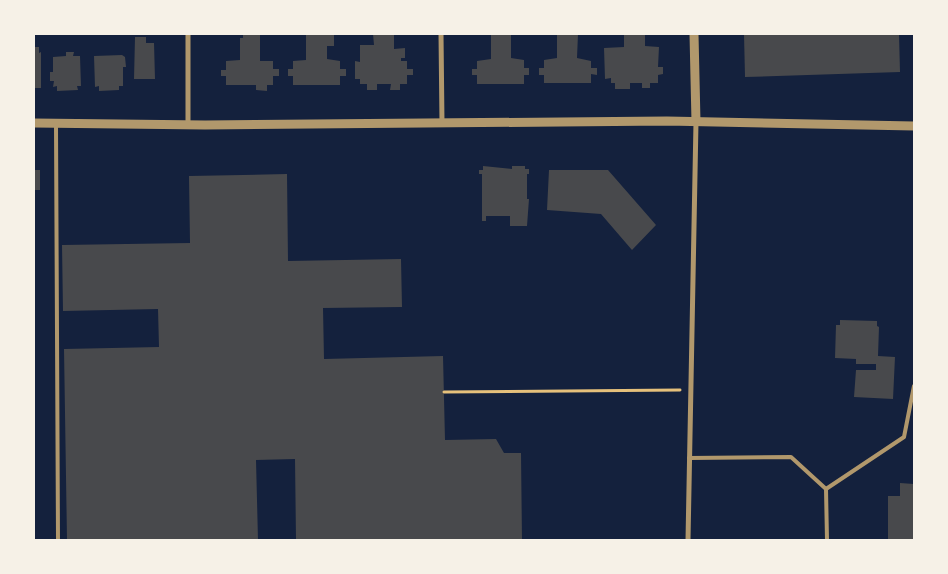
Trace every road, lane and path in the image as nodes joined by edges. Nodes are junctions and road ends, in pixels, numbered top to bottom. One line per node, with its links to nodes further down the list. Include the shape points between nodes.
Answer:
1 (188, 34): 8 (street)
2 (442, 34): 6 (street)
3 (694, 34): 4 (street)
4 (696, 122): 6 (street); 9 (street); 11 (street)
5 (34, 123): 7 (street)
6 (442, 123): 8 (street)
7 (56, 124): 8 (street); 15 (lane)
8 (188, 125)
9 (914, 126)
10 (914, 386): 14 (lane, via 904,437)
11 (691, 390): 12 (path); 13 (street)
12 (444, 392)
13 (689, 458): 14 (lane, via 790,457); 16 (street)
14 (826, 489): 17 (lane)
15 (58, 540)
16 (688, 540)
17 (827, 540)

